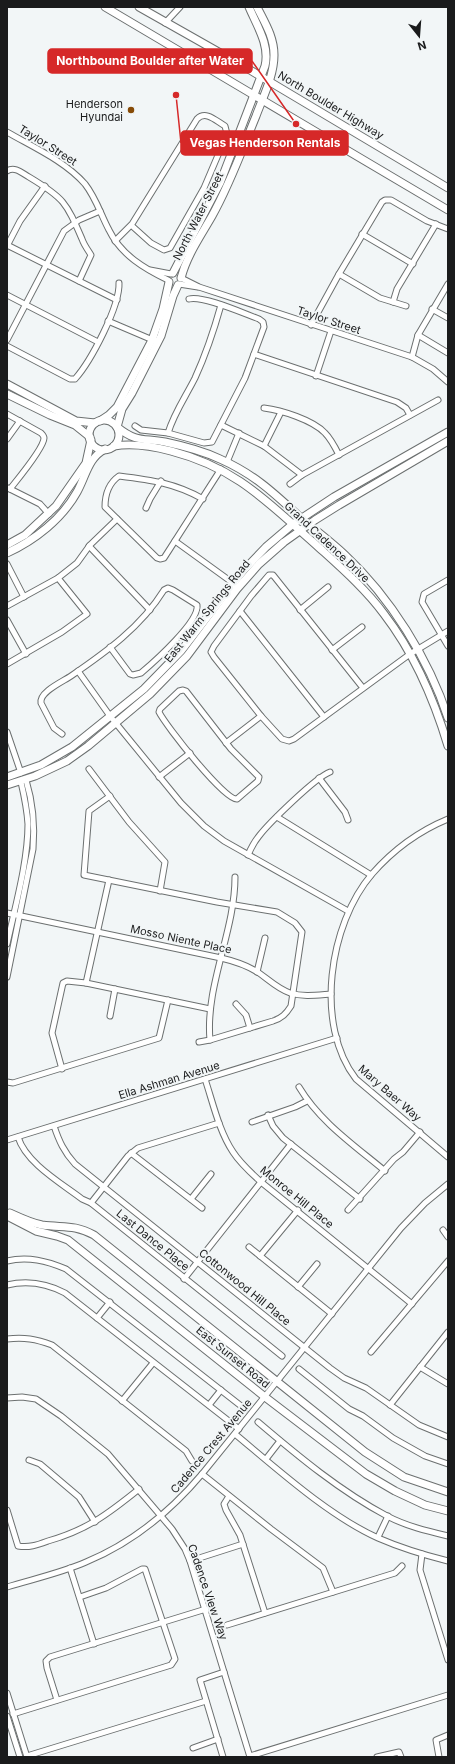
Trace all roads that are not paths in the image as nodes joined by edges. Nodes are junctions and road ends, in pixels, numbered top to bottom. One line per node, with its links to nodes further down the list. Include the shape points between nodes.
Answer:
1 (105, 7): 9 (main road)
2 (140, 7): 6 (main road, North Boulder Highway)
3 (180, 7): 6 (street)
4 (249, 7): 7 (main road, North Water Street, via 266,48)
5 (257, 7): 8 (main road, North Water Street, via 274,48)
6 (165, 23): 7 (main road, North Boulder Highway)
7 (262, 77): 8 (main road, North Boulder Highway); 9 (main road, North Water Street)
8 (269, 82): 10 (main road, North Water Street); 14 (main road, North Boulder Highway)
9 (254, 95): 10 (main road); 27 (main road, North Water Street, via 220,182)
10 (262, 100): 15 (main road); 29 (main road, North Water Street, via 227,189 190,253)
11 (7, 132): 16 (street, Taylor Street, via 70,170 90,190)
12 (9, 170): 13 (street, via 17,170)
13 (45, 186): 17 (street, via 63,201); 23 (street, via 20,221)
14 (448, 188)
15 (448, 210)
16 (100, 211): 17 (street); 22 (street, Taylor Street)
17 (75, 222): 25 (street, via 64,231); 28 (street, via 90,255)
18 (436, 224): 20 (street); 21 (street, via 427,222 391,200 385,200 379,204); 24 (street)
19 (131, 225): 19 (street, via 197,119 206,115 225,126 227,134 204,188 170,248 162,249); 22 (street)
20 (448, 229)
21 (362, 234): 24 (street); 26 (street)
22 (115, 241): 27 (street, Taylor Street, via 137,263)
23 (7, 246): 25 (street)
24 (413, 264): 35 (street, via 397,289)
25 (46, 265): 28 (street); 36 (street)
26 (339, 274): 35 (street, via 380,298); 42 (street)
27 (170, 277): 29 (main road, via 174,286); 29 (main road, via 177,273); 46 (main road, North Water Street)
28 (79, 281): 34 (street)
29 (180, 282): 42 (street, Taylor Street); 46 (main road, North Water Street)
30 (119, 283): 34 (street)
31 (448, 284): 39 (street)
32 (7, 295): 36 (street)
33 (189, 299): 37 (street, via 196,298)
34 (117, 300): 41 (street)
35 (393, 302): 38 (street)
36 (25, 305): 45 (street); 47 (street)
37 (221, 305): 50 (street, via 259,319 264,324); 67 (street, via 205,354)
38 (406, 306)
39 (432, 309): 40 (street); 44 (street)
40 (448, 318)
41 (108, 321): 46 (street); 47 (street)
42 (311, 325): 43 (street, Taylor Street)
43 (331, 331): 51 (street, Taylor Street); 52 (street)
44 (418, 335): 49 (street); 51 (street)
45 (7, 340)
46 (155, 341): 62 (main road, North Water Street, via 117,407); 65 (main road, North Water Street, via 132,393 122,408)
47 (98, 342): 48 (street, via 74,380)
48 (7, 346)
49 (448, 353)
50 (254, 354): 52 (street); 63 (street)
51 (412, 357): 53 (street, Taylor Street, via 433,369)
52 (316, 376): 60 (street, via 397,402 406,408)
53 (448, 382)
54 (7, 384): 62 (main road, via 76,421)
55 (7, 394): 69 (main road, via 75,425)
56 (438, 400): 60 (street)
57 (264, 408): 58 (street)
58 (281, 412): 73 (street); 76 (street, via 312,423 322,430)
59 (7, 414): 61 (street)
60 (410, 415): 76 (street)
61 (20, 421): 70 (street); 83 (street, via 42,433 44,441)
62 (97, 422): 65 (main road, via 110,421); 69 (main road, via 90,431)
63 (221, 425): 67 (street, via 212,442 204,443); 68 (street)
64 (135, 426): 67 (street, via 141,430)
65 (117, 427): 72 (main road, North Water Street, via 119,437); 77 (main road, Grand Cadence Drive, via 131,438 186,447)
66 (448, 432): 75 (main road, East Warm Springs Road)
67 (168, 433)
68 (239, 433): 73 (street); 77 (street)
69 (90, 438): 74 (main road, via 96,447); 86 (main road, via 86,463)
70 (7, 439)
71 (448, 441): 80 (main road, East Warm Springs Road)
72 (114, 446): 74 (main road); 78 (main road, Grand Cadence Drive, via 134,445 162,449 193,457)
73 (264, 446): 79 (street)
74 (105, 450): 95 (main road, via 93,458 78,491 65,509 41,533)
75 (416, 450): 80 (main road, via 414,455 386,472 383,475); 87 (main road, East Warm Springs Road)
76 (339, 454): 79 (street)
77 (227, 462): 87 (main road, Grand Cadence Drive, via 272,491)
78 (221, 469): 84 (street); 89 (main road, Grand Cadence Drive, via 253,490)
79 (302, 475): 82 (street)
80 (385, 478): 90 (main road, East Warm Springs Road)
81 (161, 481): 84 (street, via 186,489); 85 (street); 88 (street, via 119,476 112,481 105,499 105,507)
82 (290, 484)
83 (8, 488): 86 (street, via 40,504)
84 (203, 499): 92 (street)
85 (146, 508)
86 (49, 514): 93 (main road, via 25,535); 95 (main road, via 44,525)
87 (301, 518): 89 (main road, East Warm Springs Road); 90 (main road, Grand Cadence Drive)
88 (117, 519): 92 (street, via 157,558 164,558); 94 (street)
89 (293, 524): 91 (main road, Grand Cadence Drive); 100 (main road, East Warm Springs Road, via 266,547)
90 (308, 524): 91 (main road, East Warm Springs Road); 113 (main road, Grand Cadence Drive, via 345,556 374,586)
91 (300, 530): 116 (main road, Grand Cadence Drive, via 354,579 384,614); 123 (main road, East Warm Springs Road, via 259,564 175,669 150,694)
92 (175, 541): 100 (street)
93 (7, 545)
94 (89, 546): 98 (street, via 77,563); 104 (street)
95 (19, 547): 96 (main road)
96 (7, 553)
97 (7, 564): 102 (street)
98 (58, 578): 102 (street); 115 (street, via 87,614)
99 (448, 580): 110 (street, via 424,594 422,598)
100 (233, 583): 123 (main road, East Warm Springs Road, via 170,664)
101 (328, 587): 105 (street)
102 (24, 597): 103 (street)
103 (7, 606)
104 (150, 610): 112 (street, via 135,627); 112 (street, via 168,588 193,602 198,609 179,637 141,673 130,674)
105 (300, 610): 106 (street, via 273,575 269,575); 114 (street)
106 (240, 611): 120 (street, via 211,652); 121 (street)
107 (7, 620): 115 (street)
108 (362, 627): 114 (street)
109 (448, 631): 110 (street)
110 (442, 636): 111 (street); 113 (street)
111 (448, 646)
112 (110, 647): 118 (street)
113 (417, 649): 116 (street); 122 (main road, Grand Cadence Drive)
114 (332, 650): 119 (street)
115 (26, 654): 117 (street)
116 (410, 654): 119 (street); 127 (main road, Grand Cadence Drive, via 426,684)
117 (7, 664)
118 (78, 671): 123 (street); 125 (street, via 41,696 41,703 54,728)
119 (363, 688): 121 (street)
120 (261, 716): 121 (street, via 282,739 289,741); 126 (street)
121 (324, 717)
122 (448, 718)
123 (113, 719): 129 (main road, East Warm Springs Road); 134 (street); 136 (main road, East Warm Springs Road, via 88,746 67,760)
124 (7, 732): 132 (street)
125 (62, 734)
126 (226, 743): 128 (street, via 259,777 234,800 214,782); 128 (street, via 186,691 179,691 159,712)
127 (448, 746)
128 (190, 753): 134 (street)
129 (46, 762): 132 (main road, East Warm Springs Road); 136 (main road)
130 (89, 769): 139 (street)
131 (330, 772): 135 (street)
132 (21, 773): 133 (main road, East Warm Springs Road); 137 (main road, via 18,778)
133 (7, 777)
134 (159, 777): 143 (street, via 180,803 204,826)
135 (319, 778): 140 (street); 142 (street, via 345,812)
136 (23, 781): 138 (main road, East Warm Springs Road); 151 (street, via 27,830); 152 (street, via 33,810 35,832)
137 (7, 782)
138 (7, 785)
139 (110, 796): 146 (street, via 89,811 84,875); 147 (street, via 129,822 165,862)
140 (277, 817): 143 (street, via 259,835); 144 (street)
141 (448, 819): 144 (street, Mary Baer Way, via 423,831 395,850)
142 (348, 820)
143 (248, 855): 149 (street)
144 (371, 875): 149 (street, Mary Baer Way)
145 (234, 877): 148 (street)
146 (109, 880): 147 (street); 153 (street)
147 (160, 891): 148 (street)
148 (232, 904): 156 (street); 161 (street, via 276,912 300,927 302,932)
149 (348, 911): 162 (street, Mary Baer Way, via 333,961)
150 (7, 913): 151 (street, Mosso Niente Place)
151 (13, 915): 152 (street, Mosso Niente Place); 155 (street)
152 (20, 916): 153 (street, Mosso Niente Place); 158 (street)
153 (98, 932): 156 (street, Mosso Niente Place); 159 (street)
154 (265, 938): 157 (street)
155 (7, 944)
156 (221, 958): 157 (street, Mosso Niente Place, via 242,964); 165 (street)
157 (257, 972): 161 (street, Mosso Niente Place)
158 (7, 977)
159 (86, 983): 160 (street); 171 (street, via 63,982 52,1033)
160 (115, 989): 163 (street); 166 (street)
161 (292, 994): 162 (street, Mosso Niente Place); 167 (street, via 291,1006 281,1018)
162 (331, 994): 168 (street, Mary Baer Way, via 332,1020)
163 (168, 1000): 165 (street); 171 (street, via 159,1038)
164 (236, 1004): 167 (street, via 246,1015)
165 (210, 1008): 169 (street)
166 (110, 1016)
167 (250, 1028): 169 (street)
168 (337, 1038): 172 (street, Ella Ashman Avenue); 180 (street, Mary Baer Way, via 356,1079)
169 (210, 1040): 170 (street)
170 (199, 1042)
171 (62, 1069): 173 (street, via 13,1083)
172 (205, 1079): 177 (street, Monroe Hill Place); 179 (street, Ella Ashman Avenue)
173 (7, 1082)
174 (299, 1087): 175 (street)
175 (307, 1100): 176 (street, via 295,1107); 186 (street, via 330,1125)
176 (268, 1115): 178 (street); 183 (street, via 273,1126)
177 (219, 1122): 184 (street, via 144,1145); 188 (street, Monroe Hill Place, via 233,1153)
178 (252, 1122)
179 (54, 1126): 181 (street, Ella Ashman Avenue); 190 (street, Cottonwood Hill Place, via 66,1155)
180 (420, 1132): 185 (street, Mary Baer Way); 186 (street)
181 (18, 1137): 182 (street, Ella Ashman Avenue); 193 (street, Last Dance Place, via 30,1159)
182 (7, 1140)
183 (291, 1144): 188 (street); 192 (street)
184 (131, 1153): 190 (street); 191 (street)
185 (448, 1157)
186 (385, 1171): 192 (street)
187 (211, 1174): 191 (street)
188 (261, 1182): 195 (street, Monroe Hill Place); 205 (street)
189 (448, 1184): 207 (street, Cadence Crest Avenue, via 401,1228)
190 (104, 1187): 193 (street); 205 (street, Cottonwood Hill Place)
191 (191, 1199): 194 (street)
192 (360, 1199): 196 (street)
193 (91, 1204): 208 (street, Last Dance Place)
194 (202, 1208)
195 (298, 1210): 202 (street); 207 (street, Monroe Hill Place)
196 (348, 1210)
197 (7, 1212): 223 (main road, East Sunset Road, via 31,1222 72,1226 94,1235)
198 (7, 1216): 226 (main road, East Sunset Road, via 36,1231 68,1240)
199 (443, 1230): 200 (street)
200 (448, 1237)
201 (249, 1247): 202 (street)
202 (260, 1256): 210 (street)
203 (7, 1261): 211 (street, via 33,1259 66,1268)
204 (448, 1261): 212 (street)
205 (199, 1262): 208 (street); 217 (street, Cottonwood Hill Place)
206 (317, 1264): 210 (street)
207 (368, 1268): 212 (street, Monroe Hill Place); 213 (street, Cadence Crest Avenue)
208 (184, 1279): 219 (street, Last Dance Place)
209 (7, 1285): 214 (street, via 36,1282 54,1287)
210 (298, 1287): 213 (street)
211 (110, 1302): 214 (street); 225 (street)
212 (412, 1304): 218 (street)
213 (332, 1314): 217 (street, Cadence Crest Avenue)
214 (97, 1318): 220 (street)
215 (448, 1332): 221 (street)
216 (7, 1339): 228 (street, via 21,1337 52,1345)
217 (305, 1348): 223 (street, Cadence Crest Avenue); 230 (street, Cottonwood Hill Place, via 344,1378 366,1388)
218 (371, 1352)
219 (282, 1356)
220 (153, 1363): 228 (street); 229 (street)
221 (420, 1367): 224 (street); 230 (street)
222 (299, 1369): 240 (street, via 349,1409 393,1438 425,1456)
223 (278, 1382): 226 (street, Cadence Crest Avenue); 243 (main road, East Sunset Road, via 365,1452 404,1477)
224 (448, 1384)
225 (221, 1390): 229 (street); 231 (street)
226 (265, 1396): 233 (street, Cadence Crest Avenue); 246 (main road, East Sunset Road, via 366,1474 425,1505)
227 (7, 1398): 242 (street, Cadence View Way, via 36,1399 108,1454)
228 (122, 1402): 239 (street, via 186,1451)
229 (209, 1405): 233 (street)
230 (390, 1405): 235 (street, Cottonwood Hill Place, via 419,1424)
231 (245, 1409)
232 (258, 1422): 236 (street)
233 (239, 1429): 234 (street, Cadence Crest Avenue)
234 (235, 1434): 238 (street); 241 (street, Cadence Crest Avenue)
235 (448, 1437)
236 (280, 1441): 238 (street); 248 (street, via 337,1485)
237 (29, 1460): 249 (street, via 40,1464 79,1497)
238 (266, 1460): 251 (street, via 330,1509)
239 (192, 1461)
240 (448, 1464)
241 (202, 1474): 244 (street); 247 (street, Cadence Crest Avenue)
242 (139, 1489): 247 (street, Cadence View Way); 249 (street)
243 (448, 1492)
244 (229, 1496): 252 (street, via 224,1504); 259 (street, via 323,1568)
245 (7, 1510): 249 (street, via 18,1546 28,1548 70,1535)
246 (448, 1511)
247 (162, 1516): 254 (street, Cadence View Way, via 175,1533); 257 (street, Cadence Crest Avenue, via 117,1547)
248 (388, 1516): 250 (street, via 416,1528); 251 (street)
249 (95, 1522)
250 (448, 1536)
251 (378, 1537): 253 (street)
252 (243, 1544): 254 (street); 262 (street)
253 (422, 1554): 255 (street); 266 (street, via 420,1570)
254 (190, 1561): 261 (street, Cadence View Way)
255 (448, 1561)
256 (402, 1566): 259 (street, via 394,1573)
257 (70, 1568): 258 (street, Cadence Crest Avenue); 260 (street)
258 (7, 1587)
259 (333, 1592): 262 (street)
260 (80, 1597): 263 (street, via 102,1590 145,1569); 265 (street)
261 (206, 1609): 263 (street); 267 (street, Cadence View Way)
262 (265, 1613): 264 (street)
263 (163, 1622): 265 (street); 270 (street, via 175,1659 171,1665)
264 (227, 1624)
265 (94, 1644): 270 (street, via 50,1657 46,1661)
266 (448, 1660)
267 (224, 1672): 271 (street, via 200,1680); 283 (street, Cadence View Way)
268 (448, 1695): 283 (street)
269 (7, 1697): 273 (street)
270 (57, 1700): 273 (street)
271 (206, 1701): 277 (street); 281 (street)
272 (7, 1708): 275 (street)
273 (13, 1714): 275 (street)
274 (7, 1716): 280 (street)
275 (17, 1726): 281 (street)
276 (448, 1735): 285 (street, via 436,1740)
277 (218, 1739): 278 (street); 282 (street)
278 (193, 1748)
279 (400, 1755): 284 (street)
280 (20, 1757)
281 (27, 1757)
282 (223, 1757)
283 (250, 1757)
284 (378, 1757)
285 (439, 1757)

